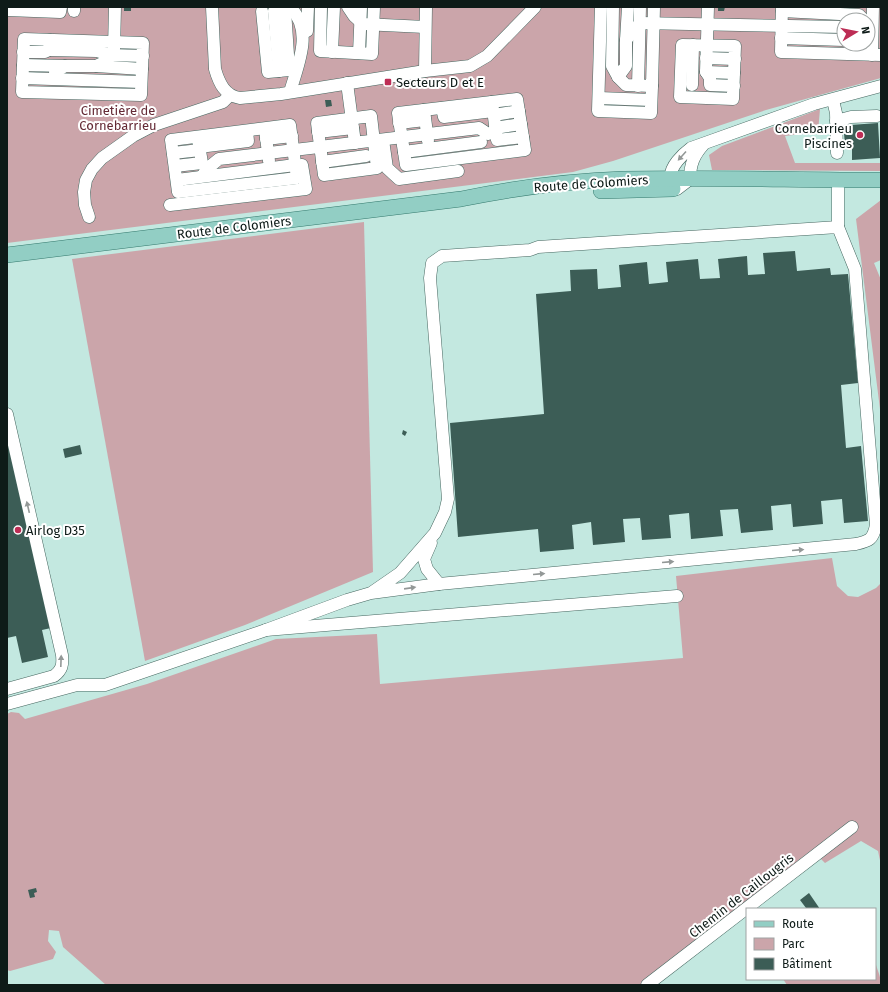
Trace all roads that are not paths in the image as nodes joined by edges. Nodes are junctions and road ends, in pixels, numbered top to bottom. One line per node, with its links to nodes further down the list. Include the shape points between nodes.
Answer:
1 (8, 7): 19 (street, via 8,10)
2 (60, 7): 20 (street, via 60,12)
3 (115, 7): 39 (street)
4 (212, 7): 64 (street, via 215,69 222,86)
5 (308, 7): 34 (street, via 307,31)
6 (321, 7): 42 (street, via 320,51)
7 (334, 7): 42 (street)
8 (348, 7): 25 (street)
9 (361, 7): 25 (street)
10 (374, 7): 29 (street)
11 (426, 7): 32 (street)
12 (535, 7): 52 (street, via 488,56 470,66)
13 (600, 7): 60 (street, via 598,98 651,100)
14 (613, 7): 55 (street, via 612,66)
15 (628, 7): 36 (street)
16 (640, 7): 26 (street)
17 (654, 7): 27 (street)
18 (708, 7): 28 (street)
19 (21, 9): 20 (street)
20 (34, 9)
21 (291, 9): 23 (street, via 289,70 268,72); 34 (street)
22 (782, 9): 24 (street); 30 (street)
23 (262, 11)
24 (836, 13)
25 (360, 22): 29 (street); 43 (street)
26 (640, 23): 27 (street); 36 (street); 59 (street)
27 (653, 23): 28 (street); 60 (street)
28 (708, 24): 30 (street); 41 (street)
29 (373, 25): 32 (street); 43 (street, via 372,54)
30 (781, 25): 31 (street); 35 (street)
31 (816, 26): 33 (street); 37 (street)
32 (426, 27): 52 (street)
33 (836, 27)
34 (303, 32): 63 (street, via 302,50)
35 (781, 38): 37 (street); 45 (street, via 781,52)
36 (626, 40): 55 (street, via 626,66)
37 (816, 40): 38 (street)
38 (836, 40)
39 (114, 42): 40 (street); 44 (street, via 114,49); 46 (street, via 143,43)
40 (50, 45): 44 (street); 49 (street, via 45,52 23,52)
41 (707, 45): 47 (street); 48 (street, via 735,46); 57 (street, via 693,45)
42 (332, 52): 43 (street)
43 (359, 53)
44 (110, 55): 46 (street); 50 (street, via 107,61)
45 (876, 55)
46 (142, 56): 51 (street)
47 (706, 58): 48 (street); 53 (street)
48 (735, 59): 54 (street)
49 (23, 65): 50 (street, via 60,69); 51 (street, via 22,78 141,82)
50 (96, 66): 51 (street)
51 (142, 69)
52 (425, 72): 56 (street)
53 (706, 72): 54 (street); 58 (street, via 710,78)
54 (734, 73): 61 (street)
55 (618, 77): 59 (street, via 626,85)
56 (347, 83): 63 (street); 71 (street)
57 (686, 84): 58 (street); 61 (street, via 680,97 733,99)
58 (710, 85): 61 (street)
59 (638, 86): 60 (street)
60 (652, 86)
61 (734, 86)
62 (881, 86): 65 (street)
63 (290, 92): 64 (street, via 240,98)
64 (230, 95): 109 (street, via 223,102 154,125 102,158 86,180 85,205)
65 (833, 100): 70 (street); 82 (street, via 814,104)
66 (493, 109): 67 (street); 72 (street, via 519,111); 74 (street)
67 (443, 112): 68 (street); 76 (street, via 442,120 435,125)
68 (424, 115): 76 (street); 79 (street, via 399,123)
69 (877, 116): 70 (street, via 850,117)
70 (836, 121): 88 (street)
71 (353, 123): 80 (street); 80 (street, via 370,116); 84 (street, via 318,132)
72 (521, 124): 74 (street); 78 (street)
73 (479, 128): 74 (street, via 488,134); 76 (street); 81 (street)
74 (496, 130): 78 (street, via 497,140)
75 (265, 134): 77 (street); 86 (street, via 292,136); 89 (street)
76 (432, 134): 79 (street); 85 (street)
77 (247, 136): 83 (street); 89 (street, via 250,146 258,147)
78 (523, 137): 91 (street, via 524,150)
79 (401, 138): 80 (street); 87 (street)
80 (365, 142): 84 (street); 90 (street); 92 (street); 99 (street, via 377,168); 100 (street, via 400,179)
81 (481, 142): 85 (street); 91 (street)
82 (704, 144): 105 (street); 105 (street, one-way to 105, via 690,148 681,155 670,176)
83 (199, 145): 96 (street, via 173,153); 98 (street)
84 (320, 148): 86 (street); 93 (street)
85 (429, 149): 87 (street); 94 (street)
86 (297, 150): 89 (street); 95 (street); 108 (street, via 306,189)
87 (404, 152): 94 (street, via 406,165)
88 (837, 153)
89 (263, 154): 97 (street); 98 (street, via 219,159)
90 (366, 156): 92 (street); 99 (street)
91 (482, 156): 94 (street)
92 (348, 158): 93 (street); 101 (street)
93 (322, 162): 101 (street, via 324,175)
94 (431, 162)
95 (295, 165): 97 (street); 104 (street, via 296,178)
96 (175, 166): 98 (street); 102 (street)
97 (270, 168): 98 (street, via 219,174); 104 (street)
98 (204, 169): 102 (street)
99 (367, 169): 101 (street)
100 (458, 171)
101 (350, 172)
102 (177, 180): 104 (street, via 178,192)
103 (881, 180): 105 (main road)
104 (271, 181)
105 (679, 181): 107 (main road); 111 (main road, Route de Colomiers, via 622,179 523,188 461,199)
106 (881, 187): 107 (main road)
107 (838, 188): 110 (street)
108 (170, 205)
109 (89, 217)
110 (838, 227): 113 (street, via 538,247 530,250 442,256 432,263 430,278 448,499); 114 (street, one-way to 110, via 868,541 874,534 876,525 855,269)
111 (7, 255)
112 (7, 414): 118 (street, one-way to 112, via 63,664 62,655)
113 (435, 533): 114 (street, via 424,559 427,569); 115 (street, via 400,573)
114 (439, 584): 115 (street, one-way to 114)
115 (371, 593): 117 (street)
116 (677, 596): 117 (street)
117 (266, 630): 119 (street, via 105,685)
118 (54, 676): 119 (street); 120 (street)
119 (77, 685): 121 (street)
120 (7, 690)
121 (7, 704)
122 (852, 827): 123 (street, Chemin de Caillougris)
123 (747, 908)
124 (746, 909): 125 (street, Chemin de Caillougris)
125 (647, 985)

